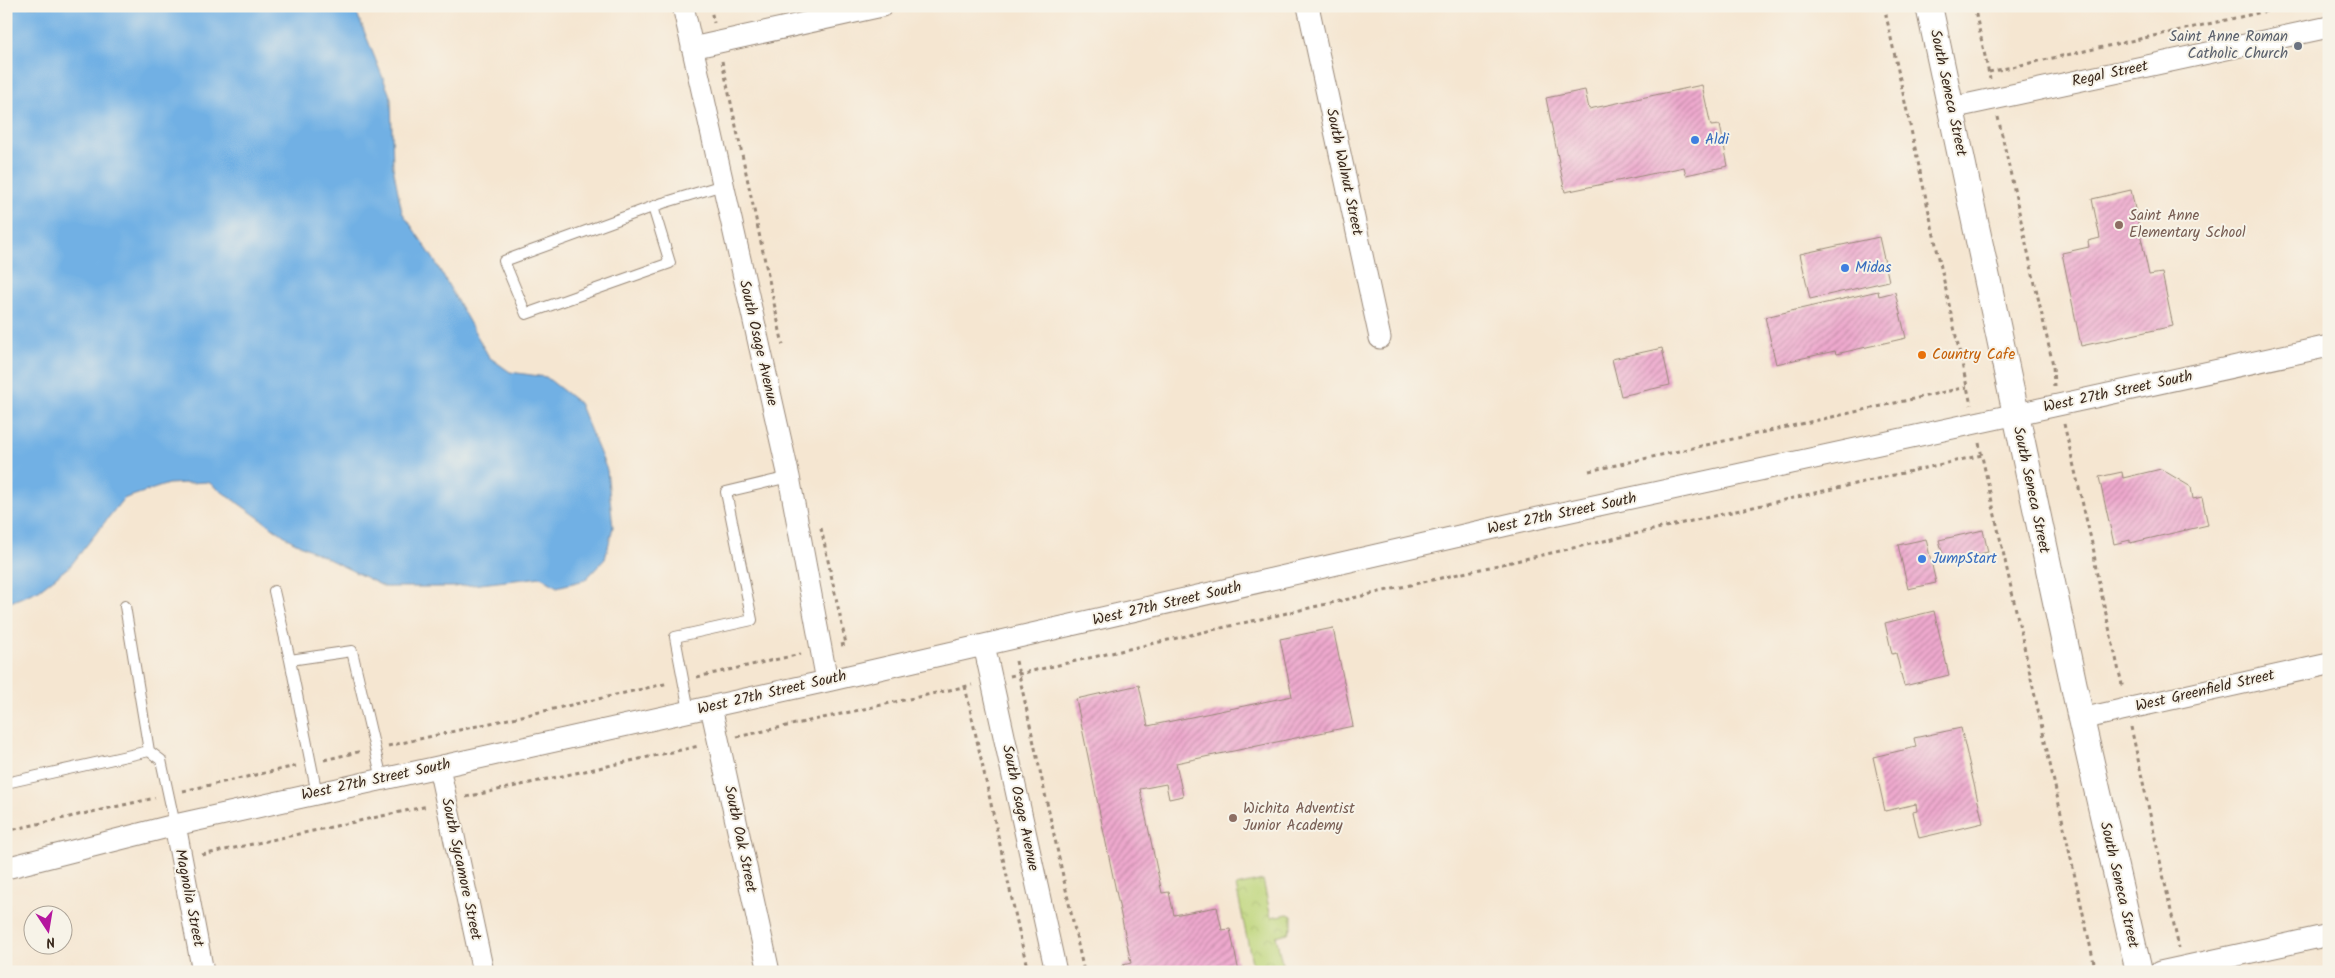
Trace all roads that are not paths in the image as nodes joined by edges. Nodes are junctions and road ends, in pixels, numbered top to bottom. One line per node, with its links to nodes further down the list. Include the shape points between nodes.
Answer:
1 (683, 6): 6 (street, South Osage Avenue)
2 (882, 6): 6 (street)
3 (1308, 6): 10 (street, South Walnut Street)
4 (1929, 6): 7 (street, South Seneca Street)
5 (2329, 27): 7 (street, Regal Street)
6 (692, 48): 8 (street, South Osage Avenue)
7 (1951, 108): 12 (street, South Seneca Street)
8 (723, 185): 9 (lane); 13 (street, South Osage Avenue)
9 (653, 207): 9 (lane, via 504,261 526,314 670,264)
10 (1380, 338)
11 (2329, 346): 12 (street, West 27th Street South)
12 (2015, 414): 16 (street, West 27th Street South, via 1507,525); 22 (street, South Seneca Street)
13 (788, 477): 19 (street, South Osage Avenue); 21 (lane, via 726,492 752,620 675,637)
14 (274, 591): 17 (lane)
15 (125, 606): 23 (lane)
16 (984, 645): 19 (street, West 27th Street South); 34 (street, South Osage Avenue)
17 (290, 660): 25 (lane, via 352,651); 27 (lane)
18 (2329, 664): 22 (street, West Greenfield Street)
19 (828, 681): 20 (street, West 27th Street South)
20 (711, 707): 21 (street, West 27th Street South); 33 (street, South Oak Street)
21 (689, 711): 24 (street, West 27th Street South)
22 (2081, 718): 35 (street, South Seneca Street)
23 (149, 751): 26 (lane); 28 (lane, via 161,760)
24 (439, 766): 25 (street, West 27th Street South); 32 (street, South Sycamore Street)
25 (382, 779): 27 (street, West 27th Street South)
26 (6, 783)
27 (317, 794): 28 (street, West 27th Street South)
28 (175, 825): 29 (street, West 27th Street South); 31 (street, Magnolia Street)
29 (6, 868)
30 (2329, 935): 36 (street)
31 (203, 972)
32 (484, 972)
33 (769, 972)
34 (1056, 972)
35 (2140, 972)
36 (2160, 972)

